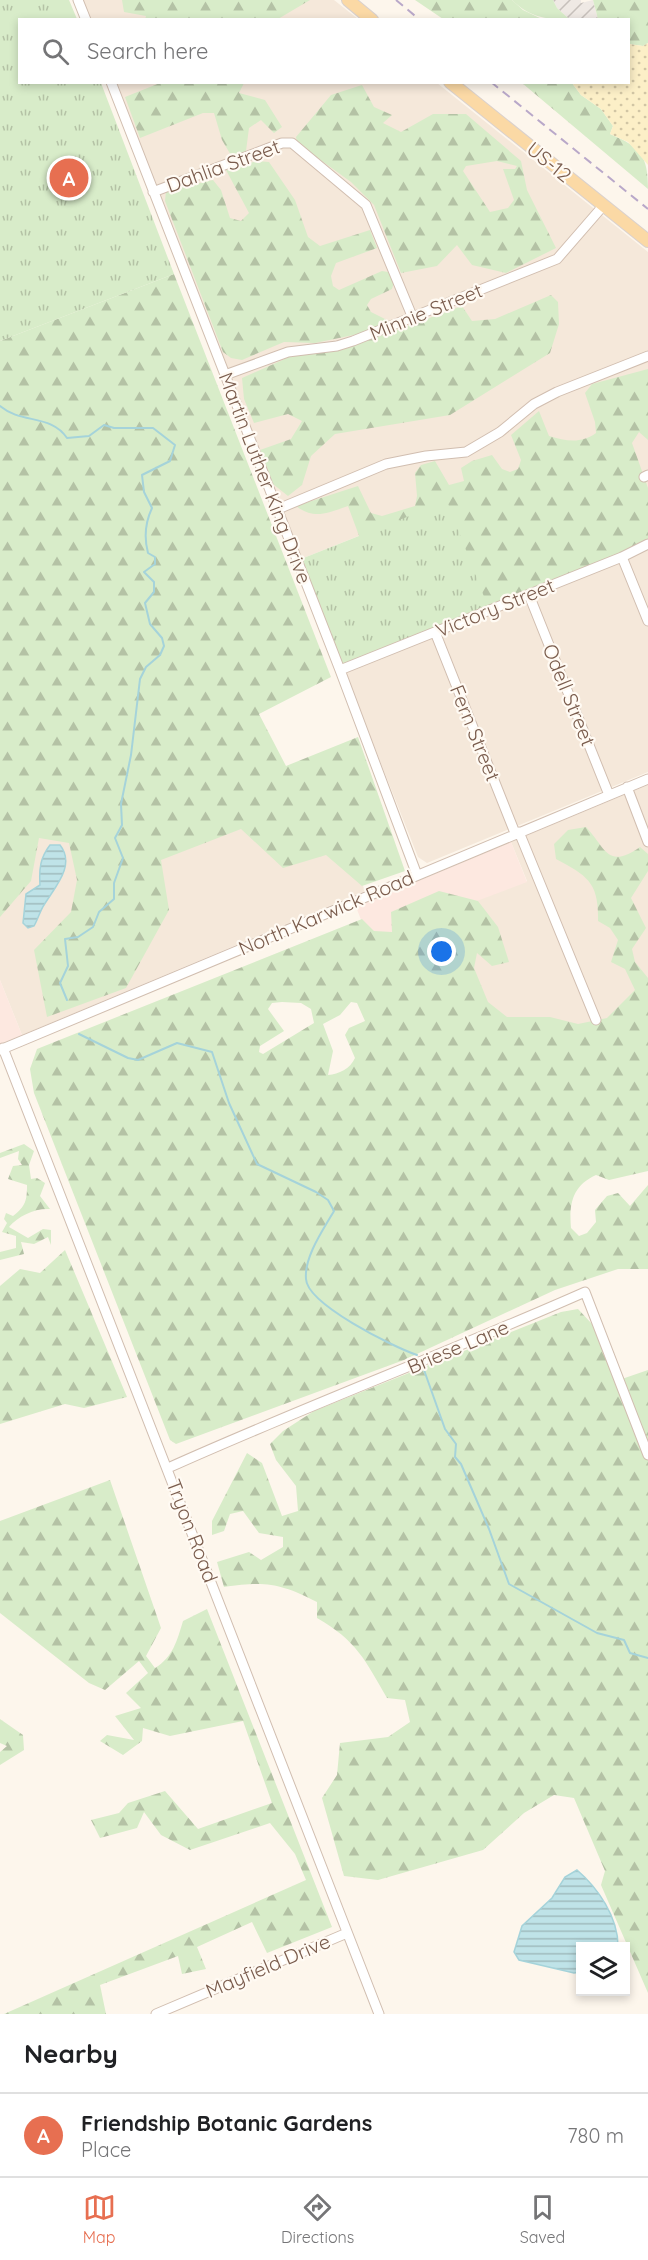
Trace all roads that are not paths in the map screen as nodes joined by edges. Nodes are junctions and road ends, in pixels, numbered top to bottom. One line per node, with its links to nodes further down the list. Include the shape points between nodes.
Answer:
1 (78, 0): 3 (street)
2 (348, 0): 4 (main road)
3 (85, 18)
4 (370, 18)
5 (112, 84): 7 (street, Martin Luther King Drive)
6 (452, 84): 8 (main road, US-12)
7 (153, 192): 10 (street, Dahlia Street, via 282,143 292,143 366,205); 12 (street, Martin Luther King Drive)
8 (603, 206): 9 (main road, US-12); 10 (street, Minnie Street, via 558,259)
9 (648, 241)
10 (412, 316): 12 (street, Minnie Street, via 337,346 288,352)
11 (648, 356): 13 (street, via 534,404 500,432 466,452 387,464)
12 (225, 375): 13 (street, Martin Luther King Drive)
13 (278, 509): 19 (street, Martin Luther King Drive)
14 (648, 544): 15 (street, Victory Street)
15 (622, 557): 16 (street, Victory Street); 17 (street)
16 (529, 595): 18 (street, Victory Street); 22 (street, Odell Street)
17 (648, 621)
18 (435, 632): 19 (street, Victory Street); 23 (street, Fern Street)
19 (340, 670): 25 (street, Martin Luther King Drive)
20 (648, 779): 21 (street, North Karwick Road)
21 (627, 787): 22 (street, North Karwick Road); 24 (street)
22 (609, 795): 23 (street, North Karwick Road)
23 (517, 833): 25 (street, North Karwick Road); 26 (street, Fern Street)
24 (648, 842)
25 (417, 875): 27 (street, North Karwick Road)
26 (596, 1020)
27 (2, 1049): 29 (street, Tryon Road)
28 (648, 1455): 29 (street, Briese Lane, via 585,1292)
29 (168, 1468): 30 (street, Tryon Road)
30 (347, 1933): 31 (street, Mayfield Drive); 32 (street, Tryon Road)
31 (156, 2014)
32 (379, 2014)

